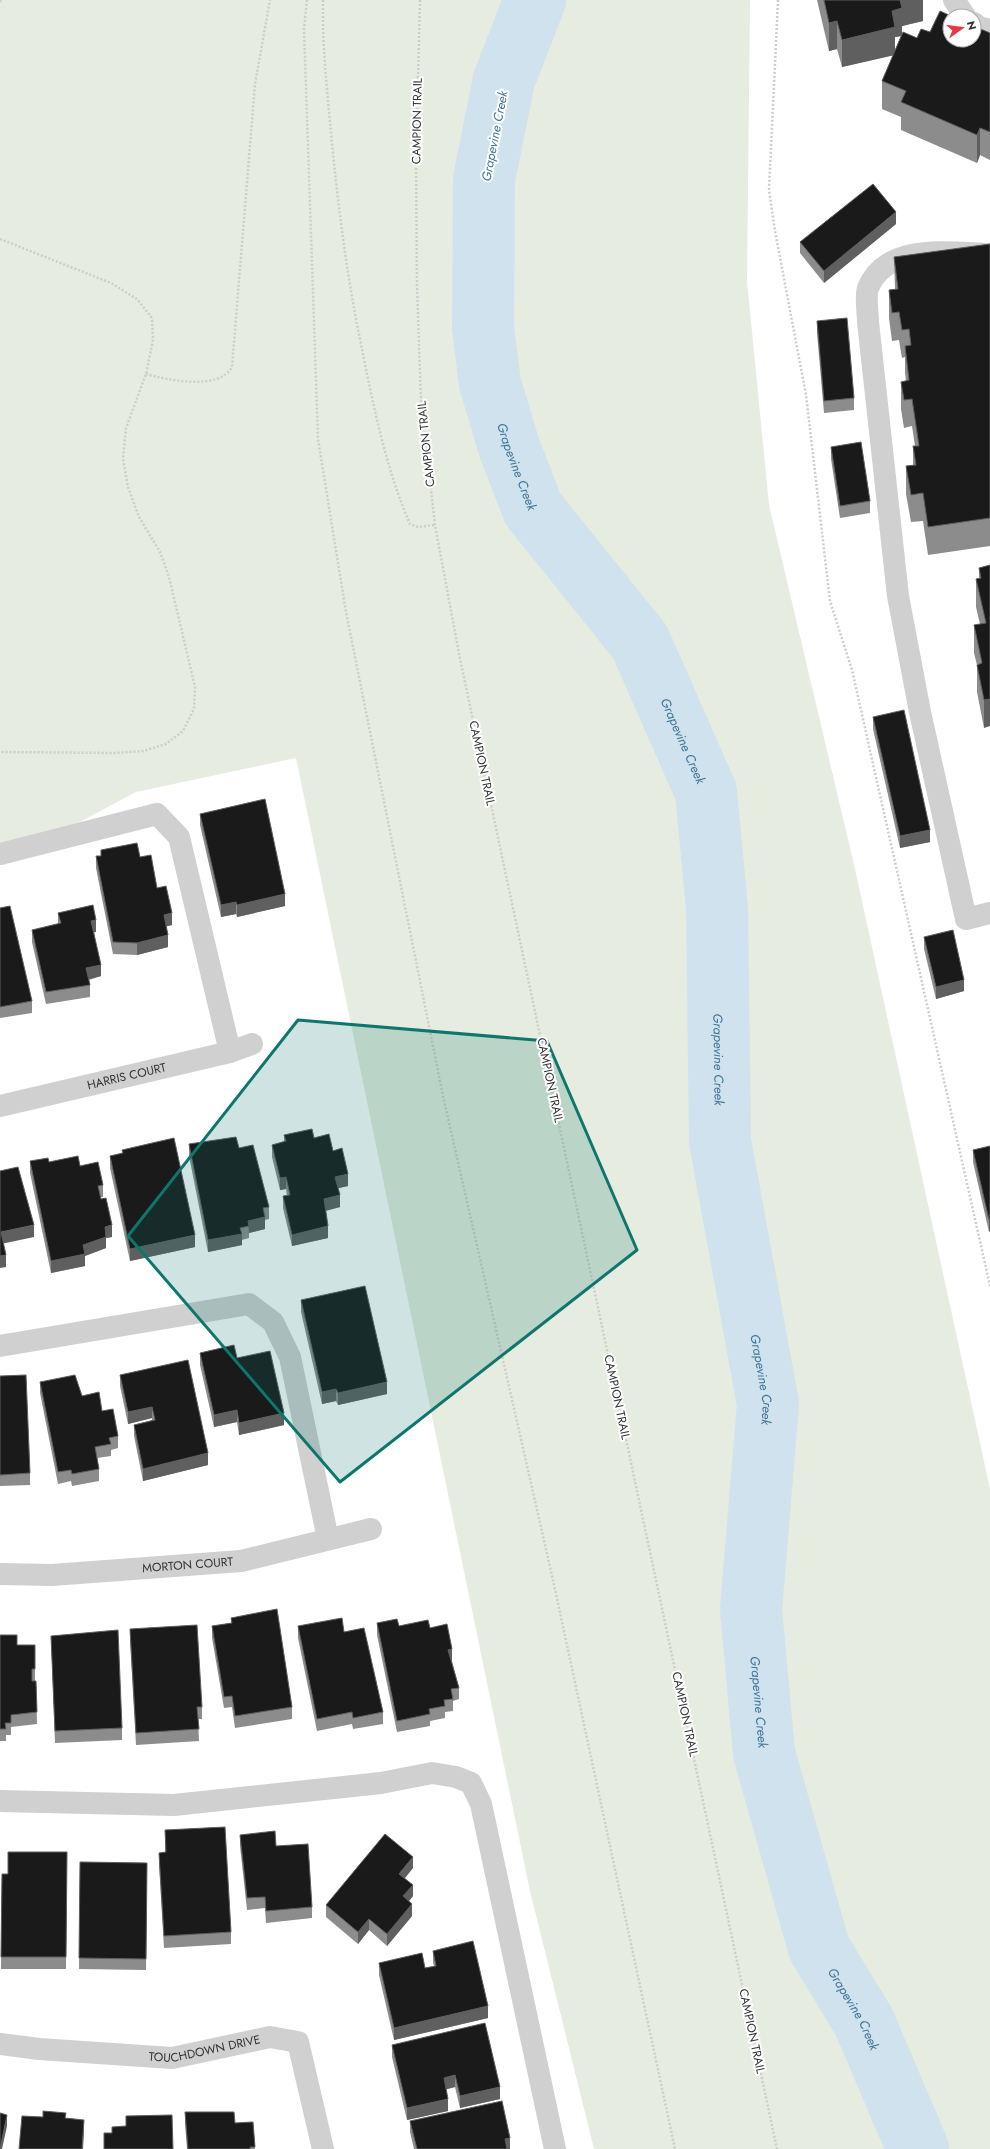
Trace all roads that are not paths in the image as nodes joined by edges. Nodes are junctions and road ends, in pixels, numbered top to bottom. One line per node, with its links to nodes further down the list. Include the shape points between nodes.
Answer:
1 (990, 254): 3 (street, via 923,253 897,258 879,271 868,289 868,322 898,596 920,712 966,919)
2 (0, 854): 5 (street, via 157,814 179,838)
3 (990, 913)
4 (252, 1044): 5 (street, HARRIS COURT)
5 (230, 1052): 6 (street, HARRIS COURT)
6 (0, 1106)
7 (0, 1346): 9 (street, via 249,1304 273,1322 290,1357)
8 (371, 1528): 9 (street, MORTON COURT)
9 (328, 1539): 10 (street, MORTON COURT, via 241,1561 52,1575)
10 (0, 1574)
11 (0, 1801): 14 (street, via 174,1805 382,1783 432,1773 456,1777 471,1783 481,1804)
12 (0, 2044): 13 (street, TOUCHDOWN DRIVE, via 172,2058 270,2037 298,2042)
13 (323, 2149)
14 (555, 2149)

